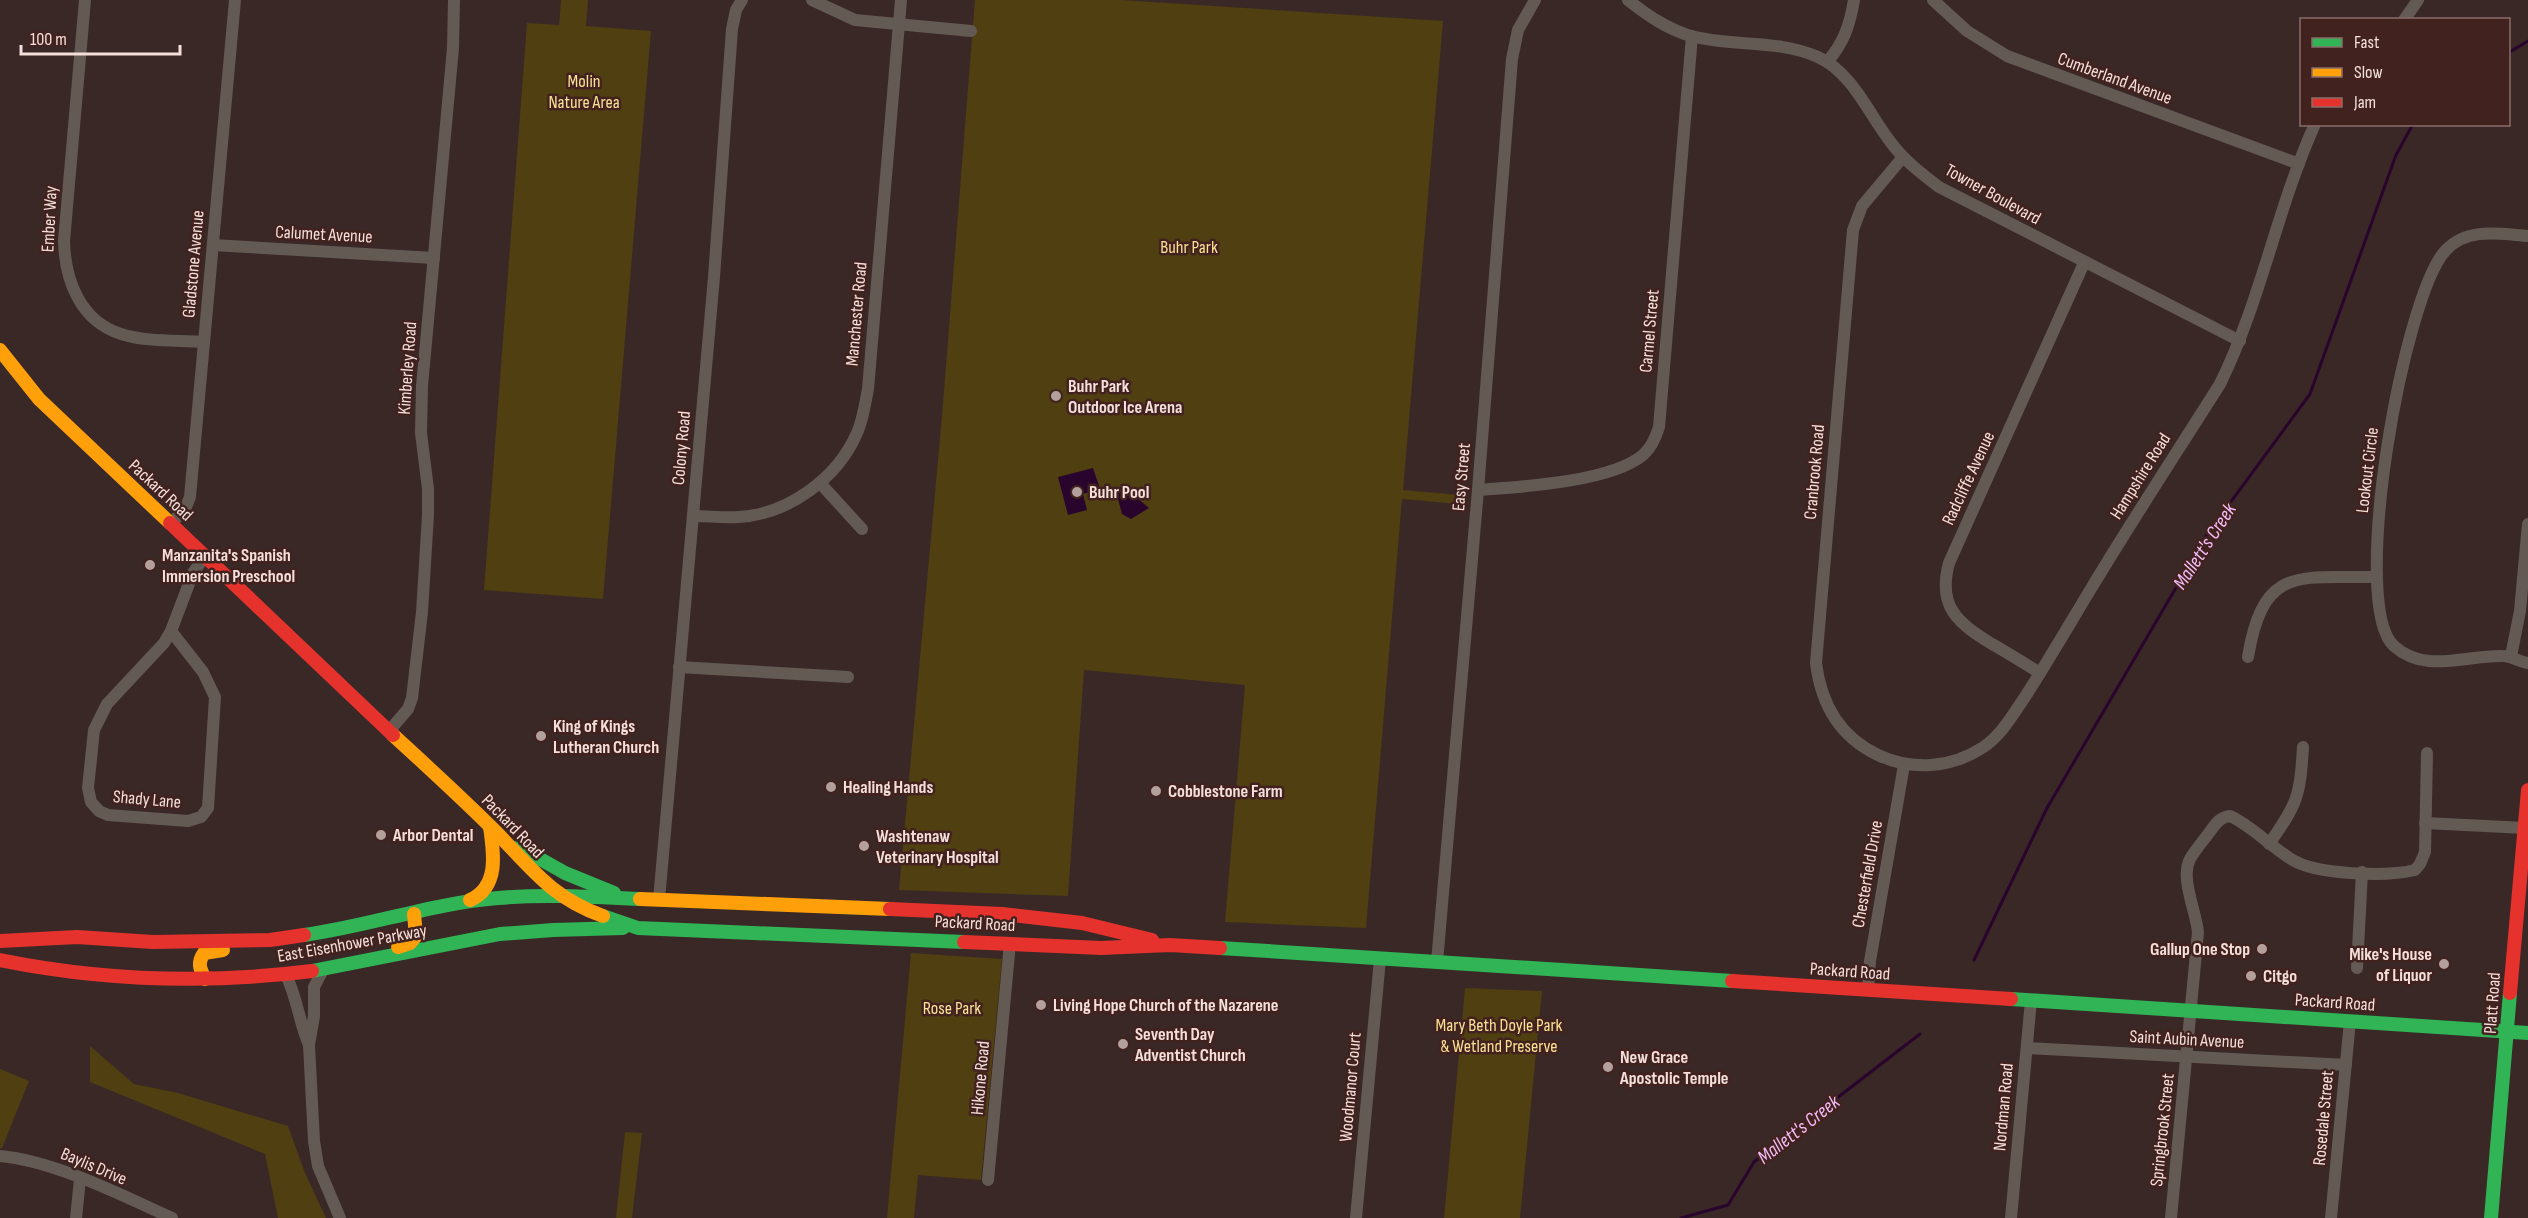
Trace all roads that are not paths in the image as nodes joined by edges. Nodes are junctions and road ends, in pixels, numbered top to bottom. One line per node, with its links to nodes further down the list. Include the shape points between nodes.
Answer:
1 (85, 0): 25 (street, Ember Way, via 64,242 69,281 91,315 120,334)
2 (235, 0): 21 (street, Gladstone Avenue)
3 (454, 0): 22 (street, Kimberley Road)
4 (741, 0): 29 (street, Colony Road, via 732,29)
5 (812, 0): 13 (street, via 855,20)
6 (901, 0): 13 (street, Manchester Road)
7 (1535, 0): 28 (street, Easy Street, via 1518,30 1512,59)
8 (1628, 0): 15 (street, Towner Boulevard, via 1656,21)
9 (1854, 0): 16 (street, via 1846,33)
10 (1933, 0): 19 (street, Cumberland Avenue, via 1967,31 2007,56)
11 (2418, 0): 12 (street)
12 (2405, 18)
13 (899, 25): 14 (street); 27 (street, Manchester Road, via 868,389 847,453)
14 (971, 31)
15 (1692, 36): 16 (street, Towner Boulevard, via 1801,51); 28 (street, Carmel Street, via 1659,427 1654,441 1645,454 1617,469 1522,487)
16 (1827, 62): 18 (street, Towner Boulevard, via 1852,87)
17 (2314, 126): 19 (street, Hampshire Road)
18 (1903, 157): 23 (street, Towner Boulevard, via 1939,187); 47 (street, Cranbrook Road, via 1862,206 1853,230 1816,663 1822,694 1840,727 1874,753)
19 (2299, 164): 24 (street, Hampshire Road)
20 (2528, 236): 34 (street, Lookout Circle, via 2491,233 2461,239 2446,250 2434,271 2408,347 2390,425 2379,510)
21 (213, 245): 22 (street, Calumet Avenue); 25 (street, Gladstone Avenue)
22 (434, 258): 44 (street, Kimberley Road, via 420,411 428,489 422,612 412,698 408,709)
23 (2084, 262): 24 (street, Towner Boulevard); 42 (street, Radcliffe Avenue, via 1945,577 1948,604 1954,616 1965,627)
24 (2240, 341): 42 (street, Hampshire Road, via 2220,384)
25 (204, 342): 30 (street, Gladstone Avenue, via 190,497)
26 (0, 350): 30 (main road, Packard Road, via 39,399)
27 (820, 483): 29 (street, Manchester Road, via 796,500 768,512 740,517); 32 (street)
28 (1478, 489): 72 (street, Easy Street)
29 (693, 516): 41 (street, Colony Road)
30 (171, 524): 33 (main road, Packard Road)
31 (2528, 524): 37 (street)
32 (862, 529)
33 (205, 556): 35 (street, Shady Lane, via 193,573); 44 (main road, Packard Road)
34 (2376, 577): 38 (street, Lookout Circle, via 2385,634 2392,645 2412,658 2437,662); 39 (street, via 2291,580 2273,592 2261,610)
35 (171, 631): 35 (street, Shady Lane, via 107,704 94,730 87,788 91,802 108,815 189,821 201,817 208,808 215,697 203,672)
36 (2528, 639): 37 (street)
37 (2515, 640): 38 (street)
38 (2511, 656): 40 (street, Lookout Circle)
39 (2248, 657)
40 (2528, 663)
41 (679, 667): 43 (street); 57 (street, Colony Road)
42 (2040, 673): 47 (street, Hampshire Road, via 1996,737 1983,748 1949,762)
43 (848, 677)
44 (389, 731): 51 (main road, Packard Road)
45 (2303, 747): 52 (street, via 2297,800)
46 (2427, 753): 49 (street)
47 (1904, 765): 77 (street, Chesterfield Drive)
48 (2528, 790): 50 (main road, Platt Road)
49 (2425, 823): 50 (street); 53 (street, via 2425,852 2415,870)
50 (2525, 828): 81 (main road, Platt Road)
51 (494, 830): 54 (main road, Packard Road, via 538,878); 56 (main road, via 546,866); 58 (main road, via 490,880 483,893)
52 (2269, 844): 53 (street, via 2310,868); 79 (street, Springbrook Street, via 2236,819 2224,816 2190,858 2187,884 2198,932)
53 (2362, 872): 73 (street)
54 (561, 896): 55 (main road, East Eisenhower Parkway); 58 (main road, East Eisenhower Parkway); 62 (main road, Packard Road)
55 (595, 898): 56 (main road, Packard Road)
56 (632, 899): 57 (main road, Packard Road)
57 (659, 900): 61 (main road, Packard Road)
58 (465, 903): 59 (main road, East Eisenhower Parkway)
59 (414, 914): 65 (main road, East Eisenhower Parkway); 71 (main road, via 418,933 412,943 380,952)
60 (1044, 918): 61 (main road, Packard Road, via 1002,914); 64 (main road, via 1055,929 1048,937 955,933); 68 (main road, Packard Road, via 1103,927)
61 (906, 920): 63 (main road, via 896,930 840,928)
62 (638, 928): 63 (main road, Packard Road); 71 (main road, East Eisenhower Parkway, via 505,934)
63 (810, 934): 64 (main road, Packard Road)
64 (930, 939): 67 (main road, Packard Road)
65 (270, 940): 66 (main road, East Eisenhower Parkway, via 153,942 77,937); 76 (main road, via 250,949 204,953 198,964)
66 (0, 941)
67 (1010, 943): 68 (main road, Packard Road, via 1101,948); 89 (street, Hikone Road)
68 (1170, 945): 69 (main road, Packard Road)
69 (1380, 959): 72 (main road, Packard Road); 93 (street, Woodmanor Court)
70 (0, 960): 76 (main road, East Eisenhower Parkway, via 97,975)
71 (365, 962): 74 (main road, East Eisenhower Parkway)
72 (1437, 962): 77 (main road, Packard Road)
73 (2357, 968)
74 (323, 970): 75 (main road, East Eisenhower Parkway); 83 (street, via 314,987)
75 (286, 975): 76 (main road, East Eisenhower Parkway); 83 (street)
76 (205, 979)
77 (1868, 990): 78 (main road, Packard Road)
78 (2031, 1000): 79 (main road, Packard Road); 84 (street, Nordman Road)
79 (2191, 1010): 80 (main road, Packard Road); 85 (street, Springbrook Street)
80 (2350, 1021): 81 (main road, Packard Road); 86 (street, Rosedale Street)
81 (2507, 1032): 82 (main road, Packard Road); 97 (main road, Platt Road)
82 (2528, 1033)
83 (309, 1045): 92 (street, via 318,1166)
84 (2027, 1048): 85 (street, Saint Aubin Avenue); 94 (street, Nordman Road)
85 (2187, 1057): 86 (street, Saint Aubin Avenue); 95 (street, Springbrook Street)
86 (2346, 1065): 96 (street, Rosedale Street)
87 (0, 1156): 88 (street, Baylis Drive, via 34,1161)
88 (80, 1179): 90 (street); 91 (street, Baylis Drive)
89 (988, 1180)
90 (76, 1218)
91 (172, 1218)
92 (340, 1218)
93 (1356, 1218)
94 (2011, 1218)
95 (2171, 1218)
96 (2331, 1218)
97 (2491, 1218)

